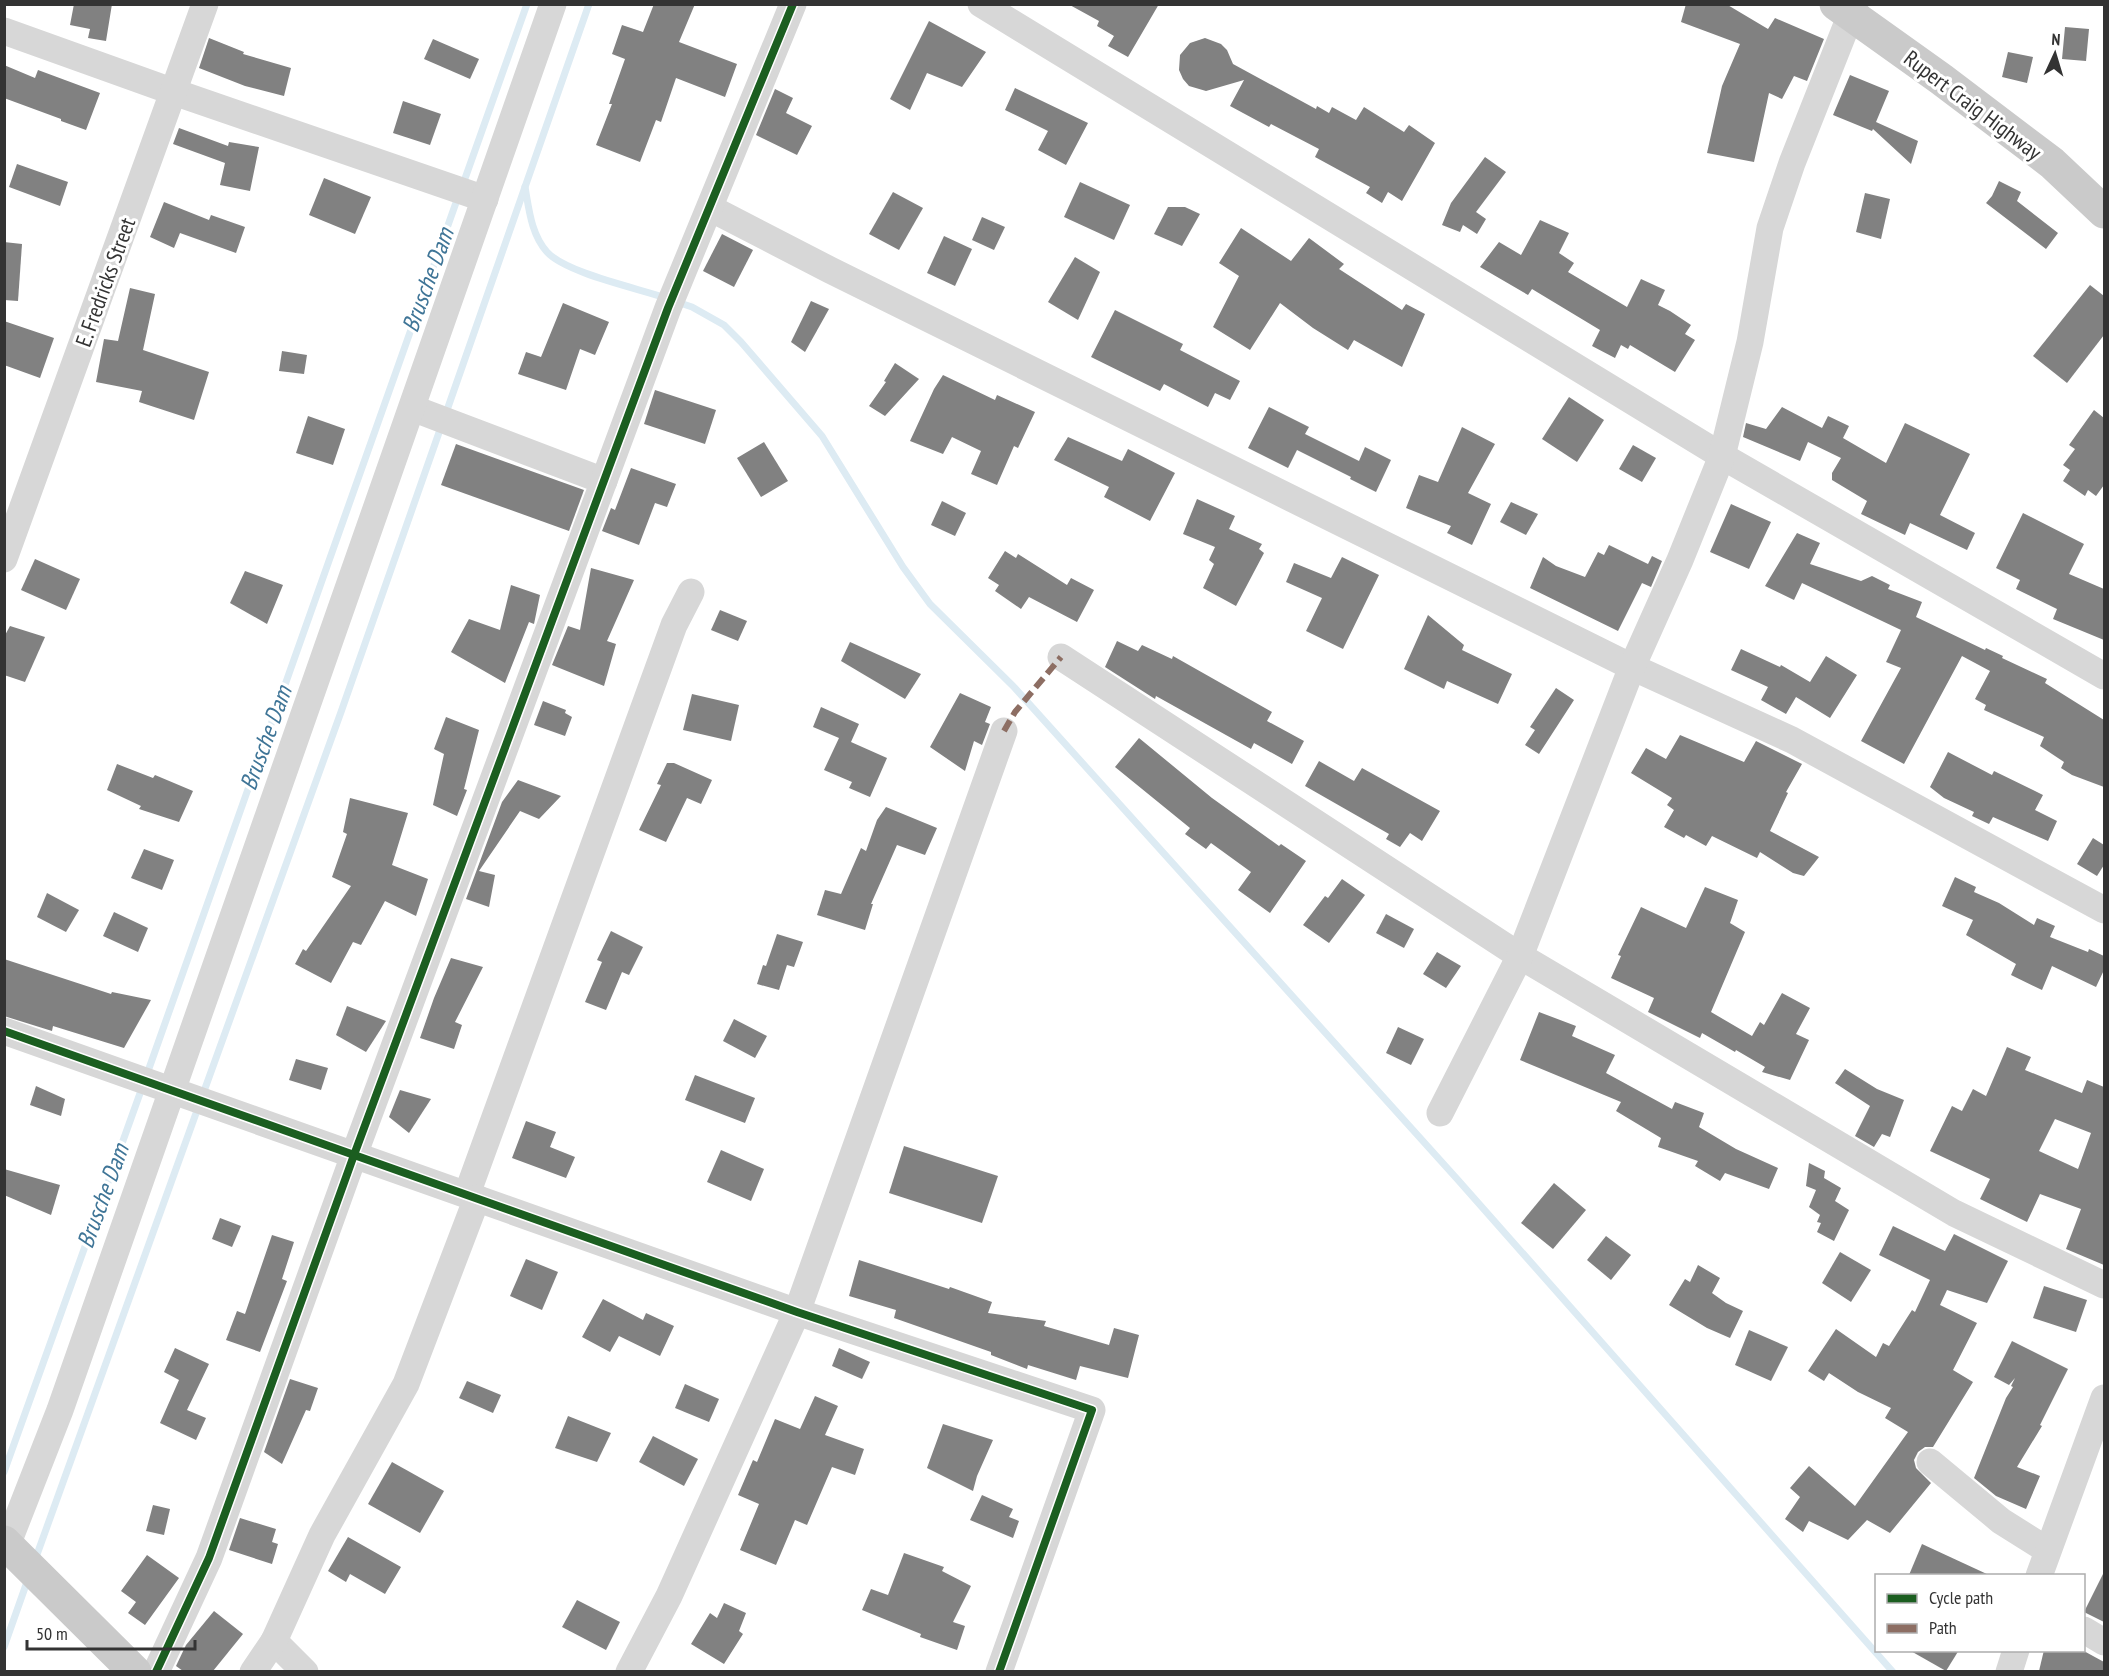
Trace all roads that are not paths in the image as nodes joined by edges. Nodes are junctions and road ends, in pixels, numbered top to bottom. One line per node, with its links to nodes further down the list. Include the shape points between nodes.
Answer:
1 (205, 4): 7 (street, E. Fredricks Street)
2 (553, 4): 8 (street)
3 (794, 4): 9 (street)
4 (981, 4): 12 (street)
5 (1847, 8): 10 (main road, Rupert Craig Highway, via 2052,163); 12 (street, via 1770,228 1750,342)
6 (4, 31): 7 (street)
7 (174, 92): 8 (street); 14 (street, E. Fredricks Street)
8 (485, 199): 11 (street)
9 (710, 208): 13 (street); 17 (street)
10 (2104, 212)
11 (412, 408): 13 (street); 23 (street)
12 (1722, 456): 17 (street); 18 (street)
13 (604, 481): 25 (street)
14 (4, 559)
15 (691, 592): 26 (street, via 674,625)
16 (1061, 657): 21 (street)
17 (1632, 667): 20 (street, via 1792,740); 21 (street)
18 (2104, 676)
19 (1004, 731): 28 (street)
20 (2104, 910)
21 (1520, 956): 24 (street); 27 (street, via 1954,1213)
22 (4, 1031): 23 (street)
23 (173, 1091): 25 (street); 32 (street)
24 (1440, 1113)
25 (354, 1155): 26 (street); 40 (street, via 210,1558)
26 (472, 1196): 28 (street); 36 (street, via 406,1384 322,1535)
27 (2104, 1285)
28 (797, 1312): 43 (street, via 669,1596); 44 (street, via 1092,1410)
29 (2104, 1398): 30 (street)
30 (2099, 1431): 33 (street)
31 (1930, 1462): 33 (street, via 2001,1521)
32 (10, 1550): 39 (main road)
33 (2047, 1550): 34 (street)
34 (2039, 1574)
35 (2085, 1631): 37 (street)
36 (274, 1641): 41 (street); 42 (street)
37 (2104, 1642)
38 (2015, 1652): 45 (street)
39 (135, 1671)
40 (156, 1671)
41 (253, 1671)
42 (305, 1671)
43 (629, 1671)
44 (999, 1671)
45 (2010, 1671)

